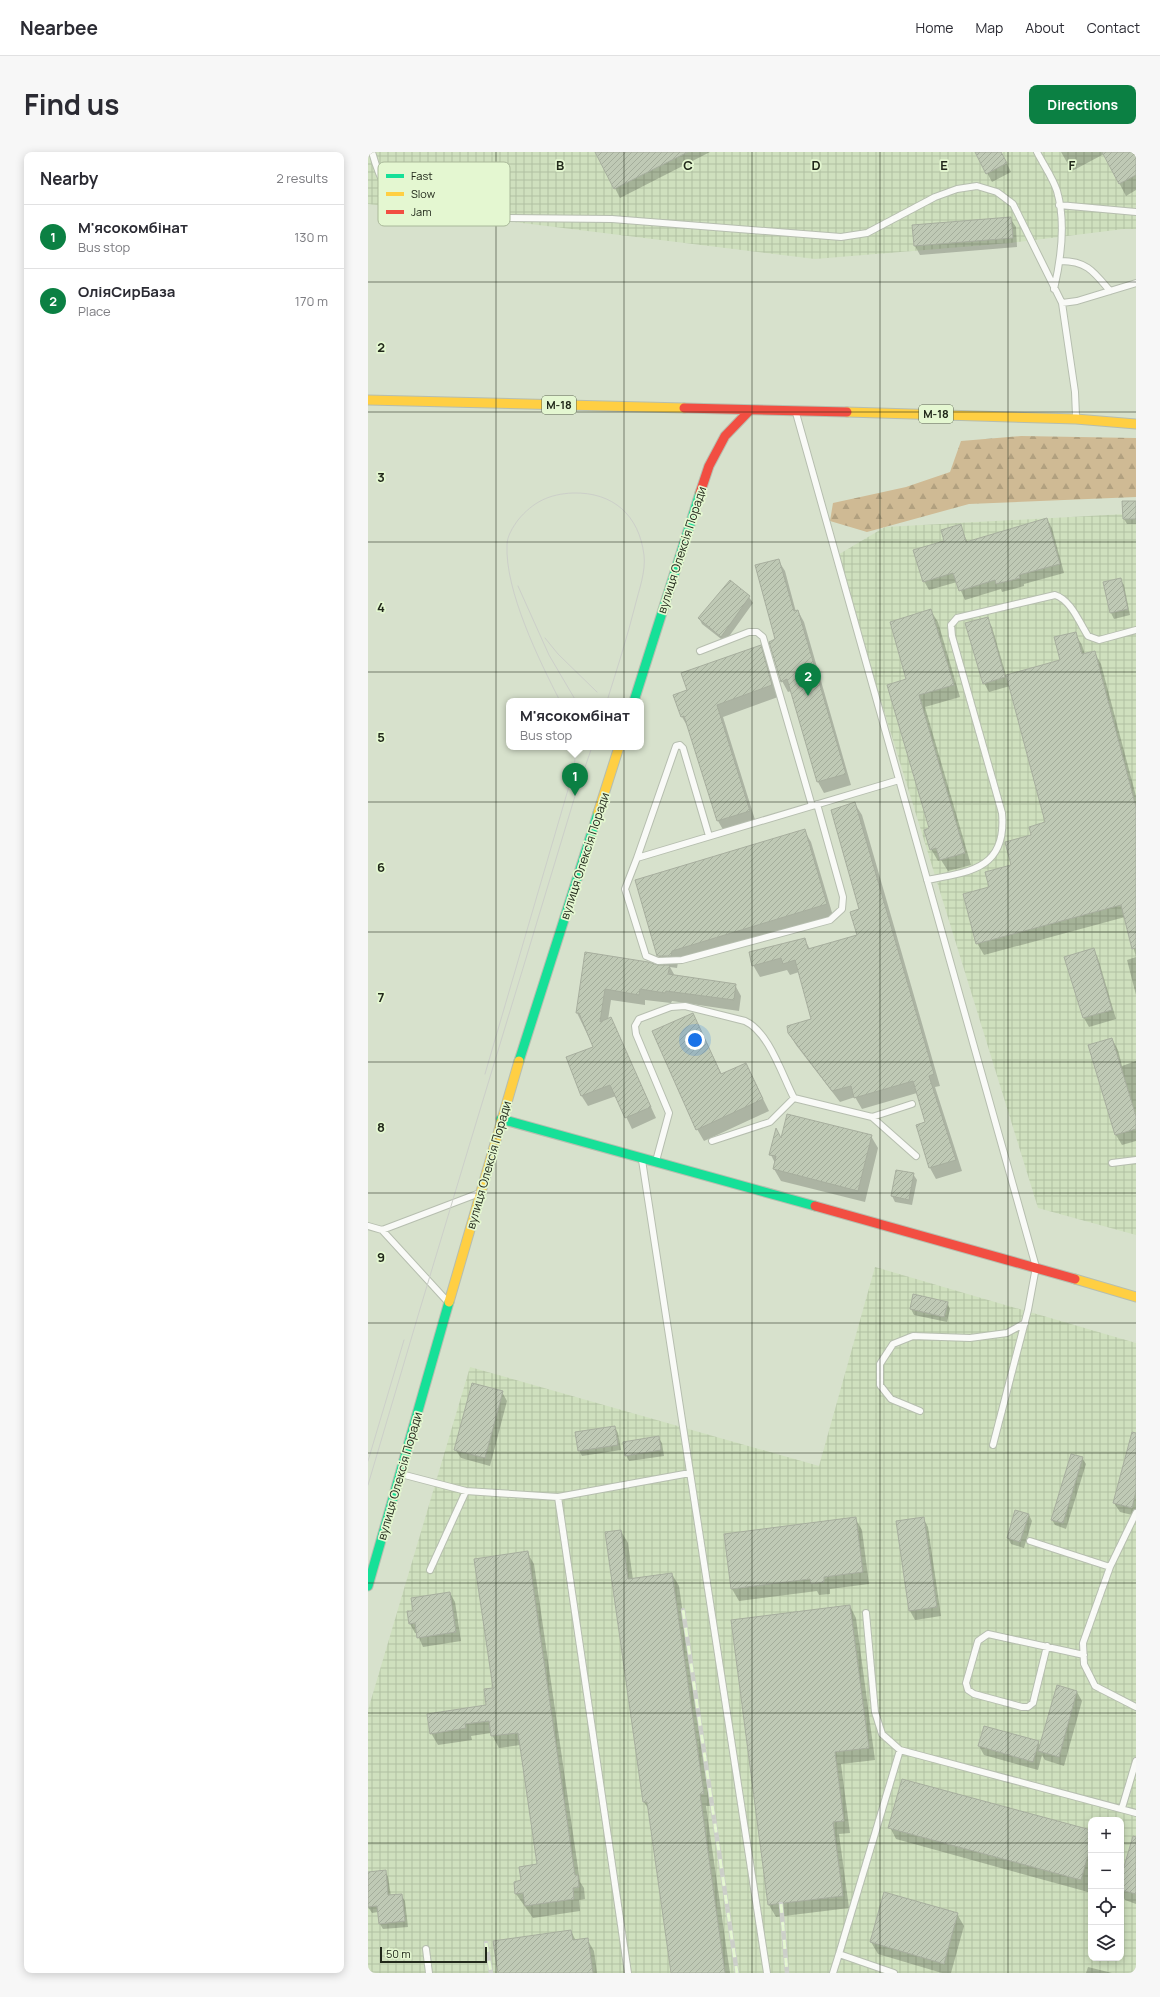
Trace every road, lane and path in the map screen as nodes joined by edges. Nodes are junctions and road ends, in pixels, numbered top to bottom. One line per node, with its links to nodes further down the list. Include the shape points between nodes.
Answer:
1 (372, 152): 3 (lane)
2 (1037, 152): 4 (lane, via 1057,190)
3 (378, 171)
4 (1059, 205): 5 (lane); 7 (lane)
5 (1136, 212)
6 (510, 218): 9 (lane, via 612,219 841,237 867,232 936,197 957,189 977,186 998,192 1013,204)
7 (1061, 261): 9 (lane); 10 (lane, via 1076,261 1090,269)
8 (1136, 283): 10 (lane)
9 (1054, 289): 11 (lane)
10 (1110, 291): 11 (lane)
11 (1062, 303): 15 (lane, via 1075,392)
12 (368, 400): 13 (main road, М-18)
13 (750, 410): 14 (main road, М-18); 19 (main road, вулиця Олексія Поради, via 725,436 709,466)
14 (795, 410): 15 (main road, М-18); 21 (lane)
15 (1076, 419): 16 (main road, М-18)
16 (1136, 424)
17 (1136, 630): 25 (lane, via 1100,640 1088,636 1063,597 1054,594 957,618 951,625 1002,813 1004,830 997,850 986,862 970,872)
18 (700, 651): 22 (lane, via 749,632 757,632 763,638)
19 (635, 698)
20 (618, 750): 29 (main road, вулиця Олексія Поради)
21 (899, 780): 22 (lane); 25 (lane)
22 (815, 805): 23 (lane); 24 (lane, via 843,897 842,909 830,920 682,960 658,961 646,956 625,889)
23 (709, 836): 24 (lane); 24 (lane, via 683,748 680,745 676,746)
24 (637, 858)
25 (927, 880): 39 (lane)
26 (794, 1098): 28 (lane); 30 (lane, via 770,1122); 34 (lane, via 762,1034 754,1025 685,1006 671,1007 639,1019 635,1026 636,1034 669,1113)
27 (912, 1104): 28 (lane)
28 (872, 1117): 31 (lane)
29 (501, 1119): 32 (main road); 36 (main road, вулиця Олексія Поради)
30 (712, 1142)
31 (916, 1156)
32 (641, 1157): 34 (main road); 45 (lane)
33 (1136, 1160): 35 (lane)
34 (656, 1161): 39 (main road)
35 (1112, 1163)
36 (481, 1192): 38 (lane); 41 (main road, вулиця Олексія Поради)
37 (368, 1226): 38 (lane)
38 (382, 1230): 41 (lane)
39 (1036, 1267): 40 (main road); 42 (lane)
40 (1136, 1297)
41 (448, 1302): 46 (main road, вулиця Олексія Поради)
42 (1024, 1323): 43 (lane, via 1008,1332 985,1336 913,1336 892,1344 880,1364 880,1385 891,1399); 44 (lane)
43 (920, 1411)
44 (993, 1445)
45 (690, 1473): 48 (lane); 66 (lane)
46 (401, 1474): 47 (lane); 53 (main road, вулиця Олексія Поради)
47 (466, 1491): 48 (lane); 52 (lane)
48 (558, 1497): 65 (lane)
49 (1136, 1513): 51 (lane)
50 (1030, 1541): 51 (lane)
51 (1110, 1567): 56 (lane, via 1083,1643)
52 (430, 1570)
53 (368, 1586)
54 (866, 1614): 58 (lane, via 875,1712 882,1734)
55 (1047, 1646): 55 (lane, via 988,1634 983,1636 978,1641 966,1683 968,1690 1022,1708 1028,1707 1033,1703); 56 (lane)
56 (1084, 1655): 57 (lane, via 1084,1664 1095,1686)
57 (1136, 1707)
58 (900, 1750): 60 (lane); 63 (lane)
59 (1136, 1761): 60 (lane)
60 (1122, 1808): 61 (lane)
61 (1136, 1813)
62 (426, 1949): 64 (lane)
63 (839, 1954): 67 (lane); 68 (lane)
64 (429, 1973)
65 (628, 1973)
66 (767, 1973)
67 (833, 1973)
68 (894, 1973)

